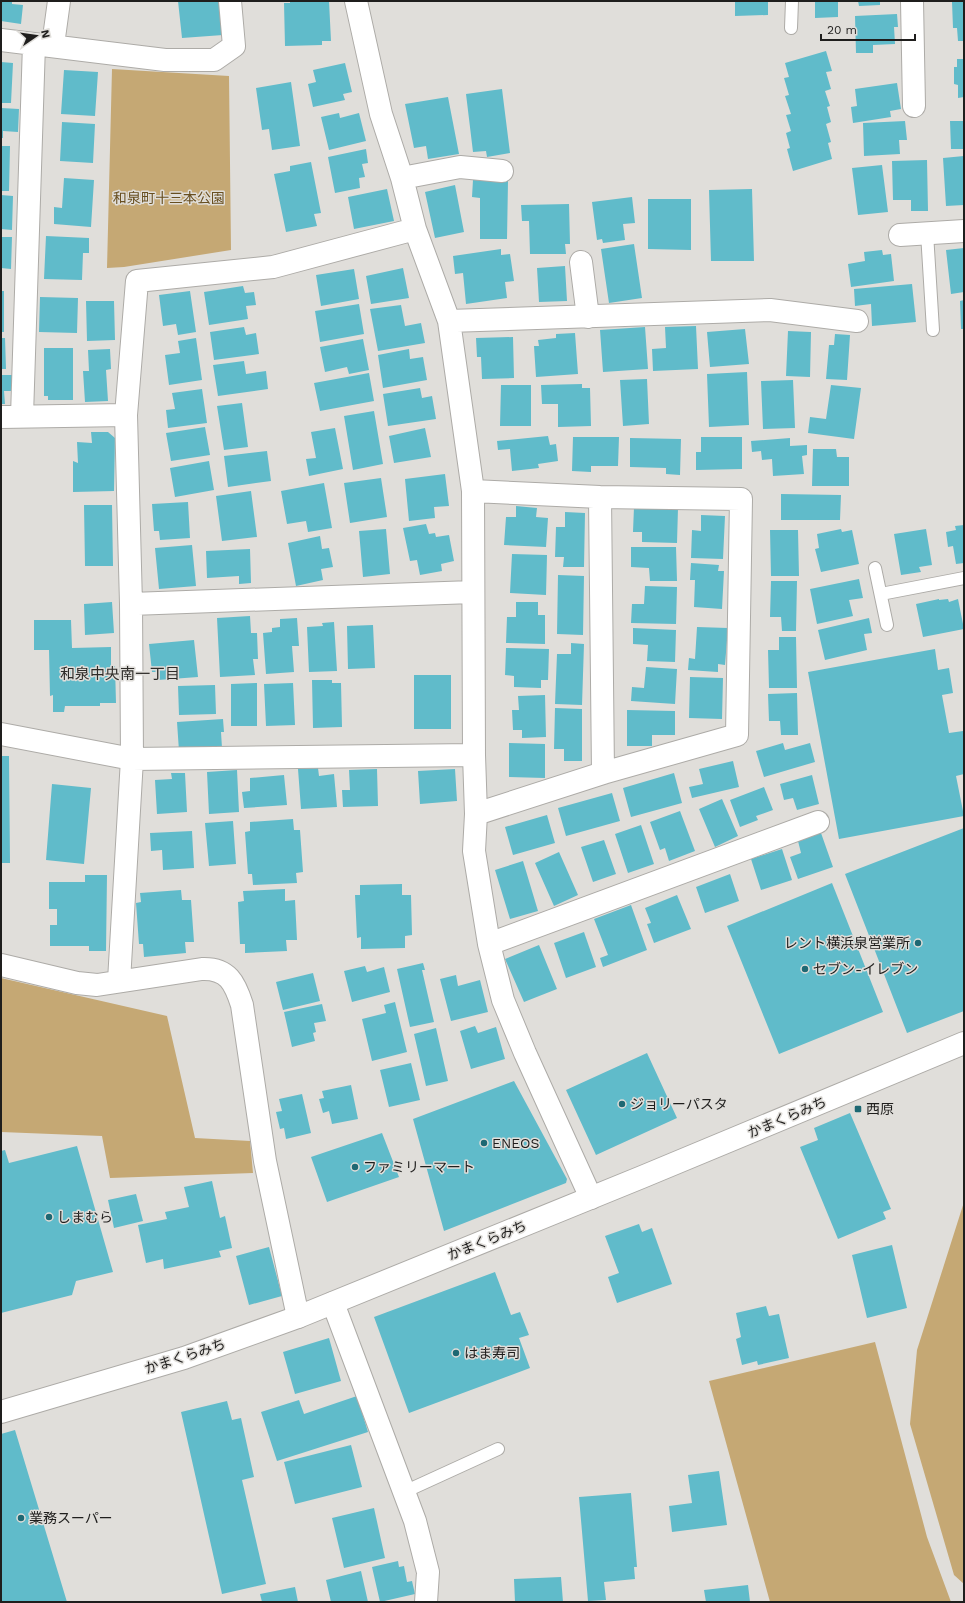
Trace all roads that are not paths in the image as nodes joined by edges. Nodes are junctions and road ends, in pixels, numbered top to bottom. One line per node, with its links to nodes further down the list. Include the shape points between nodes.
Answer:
1 (59, 1): 8 (street)
2 (230, 1): 8 (street, via 234,46 214,60 165,60)
3 (356, 1): 11 (street, via 380,114)
4 (792, 1): 6 (lane)
5 (912, 1): 9 (street)
6 (791, 28)
7 (1, 40): 8 (street)
8 (43, 44): 22 (street)
9 (914, 106)
10 (502, 171): 11 (street, via 460,167)
11 (402, 178): 12 (street)
12 (415, 229): 19 (street); 21 (street, via 273,267 137,281)
13 (964, 231): 14 (street)
14 (927, 233): 15 (street); 20 (lane)
15 (900, 235)
16 (581, 262): 17 (street)
17 (588, 317): 18 (street, via 770,310); 19 (street)
18 (857, 321)
19 (449, 322): 24 (street)
20 (933, 330)
21 (126, 415): 22 (street); 30 (street)
22 (22, 416): 23 (street)
23 (1, 417)
24 (473, 491): 25 (street); 28 (street)
25 (600, 497): 35 (street); 35 (street, via 741,499 737,735)
26 (875, 568): 29 (lane)
27 (964, 578): 29 (lane)
28 (473, 592): 30 (street); 33 (street)
29 (881, 594): 31 (lane)
30 (131, 604): 34 (street)
31 (887, 625)
32 (1, 734): 34 (street)
33 (474, 755): 34 (street); 36 (street)
34 (132, 759): 40 (street)
35 (604, 773): 36 (street)
36 (476, 814): 38 (street, via 474,851)
37 (818, 822): 38 (street)
38 (489, 944): 42 (street, via 503,1000)
39 (1, 965): 40 (street, via 77,983 97,985)
40 (119, 981): 44 (street, via 213,968 231,980 238,992 265,1160)
41 (964, 1043): 42 (street, かまくらみち)
42 (591, 1198): 43 (street, かまくらみち)
43 (334, 1303): 44 (street, かまくらみち); 47 (street)
44 (298, 1317): 45 (street, かまくらみち, via 184,1358)
45 (1, 1412)
46 (498, 1448): 47 (lane)
47 (404, 1492): 48 (street, via 415,1521 428,1572)
48 (426, 1602)

